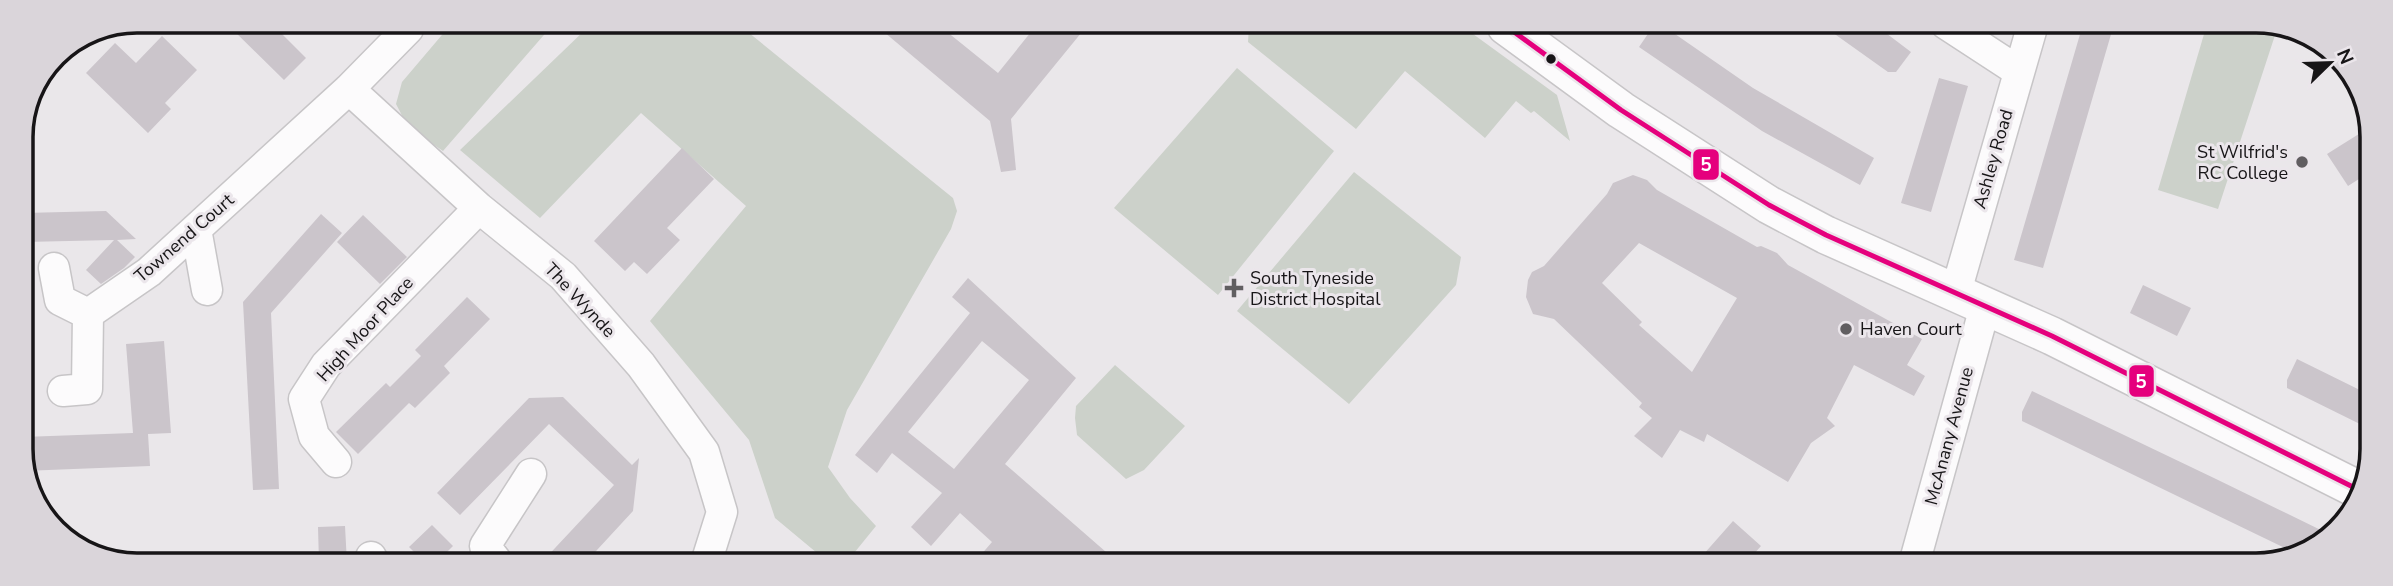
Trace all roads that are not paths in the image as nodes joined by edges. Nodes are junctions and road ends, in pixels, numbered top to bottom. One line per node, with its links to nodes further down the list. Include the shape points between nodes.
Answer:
1 (404, 33): 6 (street, Townend Court)
2 (1516, 33): 11 (street, via 1621,110 1769,205)
3 (1960, 33): 5 (street)
4 (2030, 33): 5 (street, Ashley Road)
5 (2018, 71): 11 (street, Ashley Road)
6 (349, 89): 7 (street, The Wynde); 8 (street, Townend Court)
7 (479, 208): 14 (street, High Moor Place, via 326,365 304,399 314,436); 18 (street, The Wynde, via 563,276 641,365 704,452 722,513)
8 (196, 229): 10 (street); 12 (street, Townend Court, via 149,272)
9 (54, 268): 12 (street, via 60,299)
10 (206, 290)
11 (1970, 301): 16 (street, via 2052,336); 19 (street, McAnany Avenue)
12 (88, 314): 13 (street, via 87,389)
13 (63, 391)
14 (336, 462)
15 (531, 474): 17 (street, via 485,546)
16 (2353, 487)
17 (490, 553)
18 (709, 553)
19 (1916, 553)

